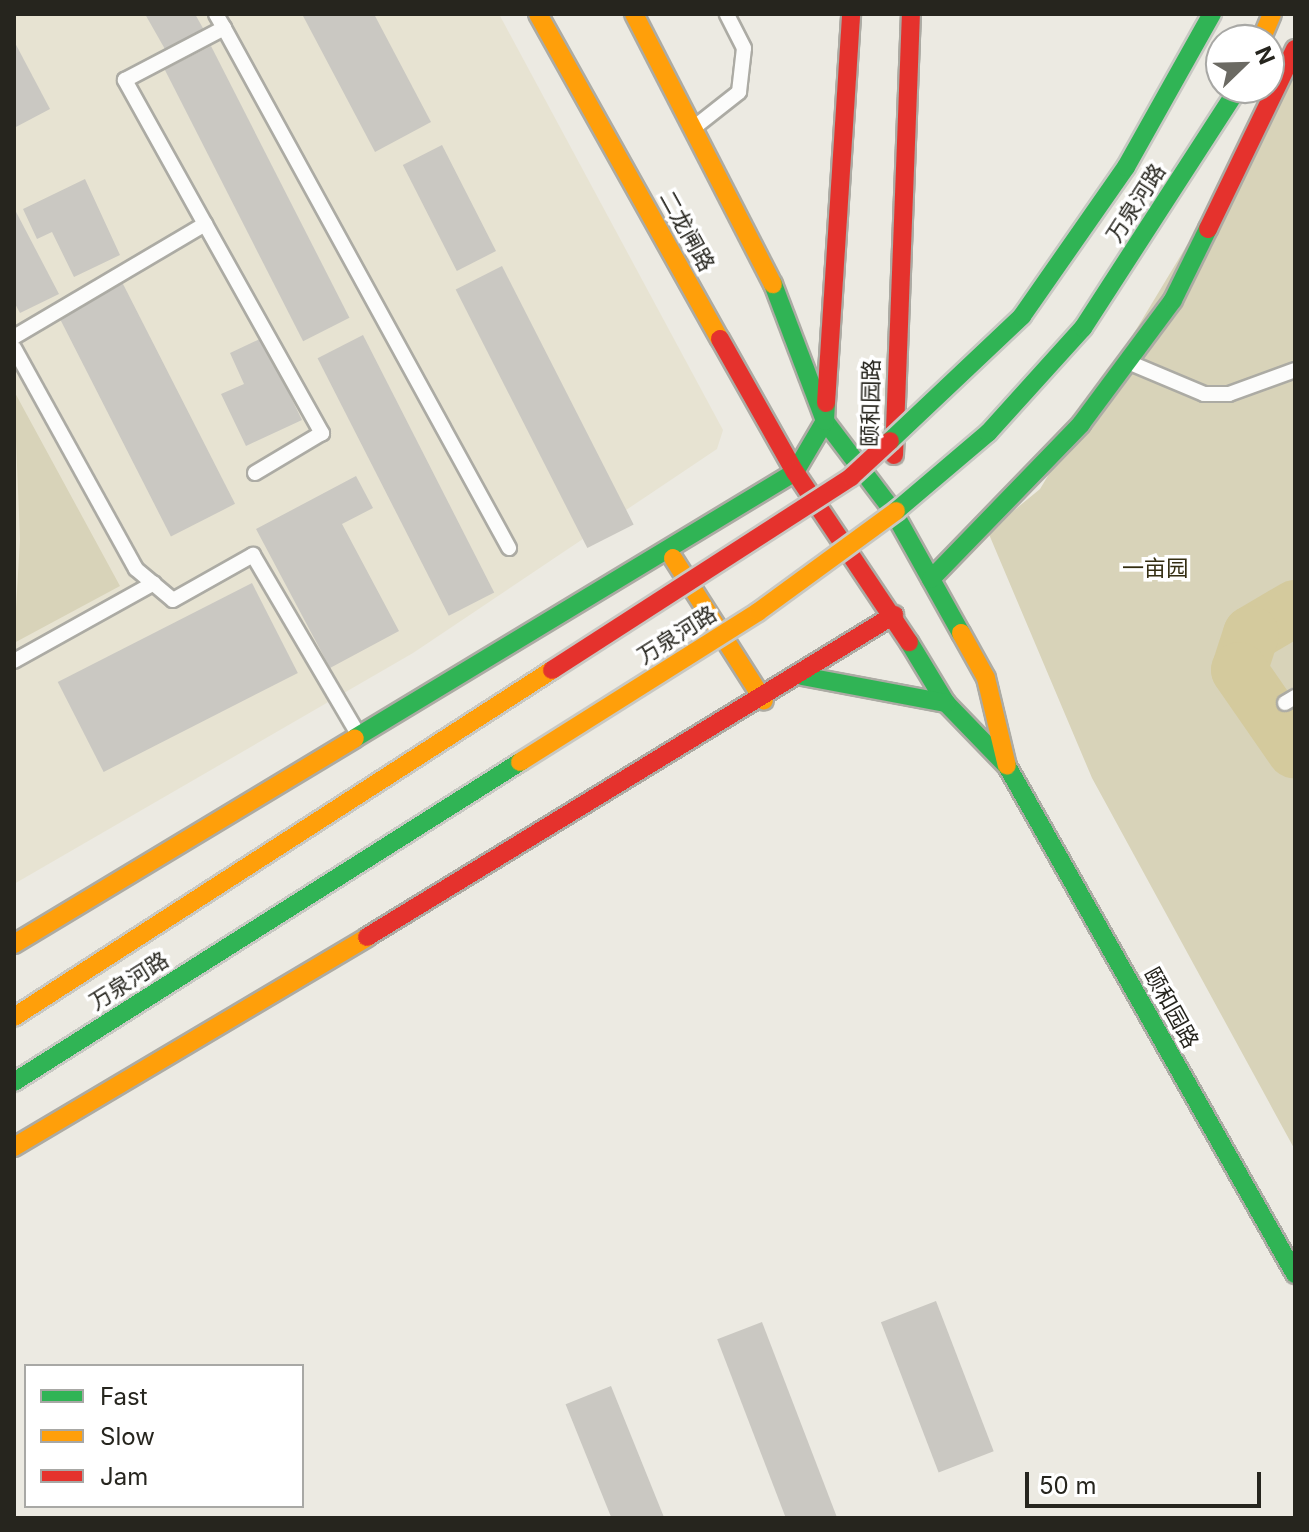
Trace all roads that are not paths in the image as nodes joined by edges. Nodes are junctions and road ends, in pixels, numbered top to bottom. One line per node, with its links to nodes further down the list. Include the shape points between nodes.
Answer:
1 (216, 14): 8 (lane)
2 (538, 14): 18 (main road, 二龙闸路)
3 (634, 14): 11 (main road)
4 (727, 14): 11 (lane, via 744,48 739,92)
5 (851, 14): 17 (main road, 颐和园路)
6 (911, 14): 20 (main road, 颐和园路)
7 (1212, 14): 37 (main road, 万泉河路, bridge, via 1126,167 1022,316 851,477)
8 (224, 28): 12 (lane, via 125,80); 22 (lane)
9 (1295, 49): 15 (main road, via 1173,300)
10 (1228, 104): 38 (main road, 万泉河路, bridge, via 1083,328 988,433 906,504 758,612)
11 (696, 126): 17 (main road, via 758,244)
12 (205, 224): 13 (lane); 19 (lane, via 322,433)
13 (14, 337)
14 (14, 348): 26 (lane, via 136,569)
15 (1127, 362): 16 (lane, via 1204,394 1229,394); 25 (main road, via 1081,424)
16 (1295, 370)
17 (825, 421): 18 (main road); 20 (main road)
18 (795, 472): 21 (main road, 二龙闸路); 23 (main road)
19 (255, 473)
20 (893, 511): 21 (main road); 24 (main road); 25 (main road, 颐和园路)
21 (848, 542): 28 (main road, 颐和园路); 29 (main road)
22 (509, 548)
23 (668, 550): 29 (main road); 34 (main road)
24 (894, 555)
25 (931, 579): 35 (main road, 颐和园路, via 986,678)
26 (154, 583): 30 (lane); 34 (lane, via 173,600 253,555)
27 (894, 585): 28 (main road)
28 (894, 615): 31 (main road); 33 (main road, 颐和园路)
29 (719, 631): 32 (main road)
30 (14, 661)
31 (802, 676): 32 (main road); 33 (main road)
32 (764, 701): 39 (main road)
33 (946, 703): 35 (main road, 颐和园路)
34 (359, 736): 36 (main road)
35 (1007, 766): 40 (main road, 颐和园路)
36 (14, 944)
37 (14, 1017)
38 (14, 1082)
39 (14, 1147)
40 (1295, 1274)

